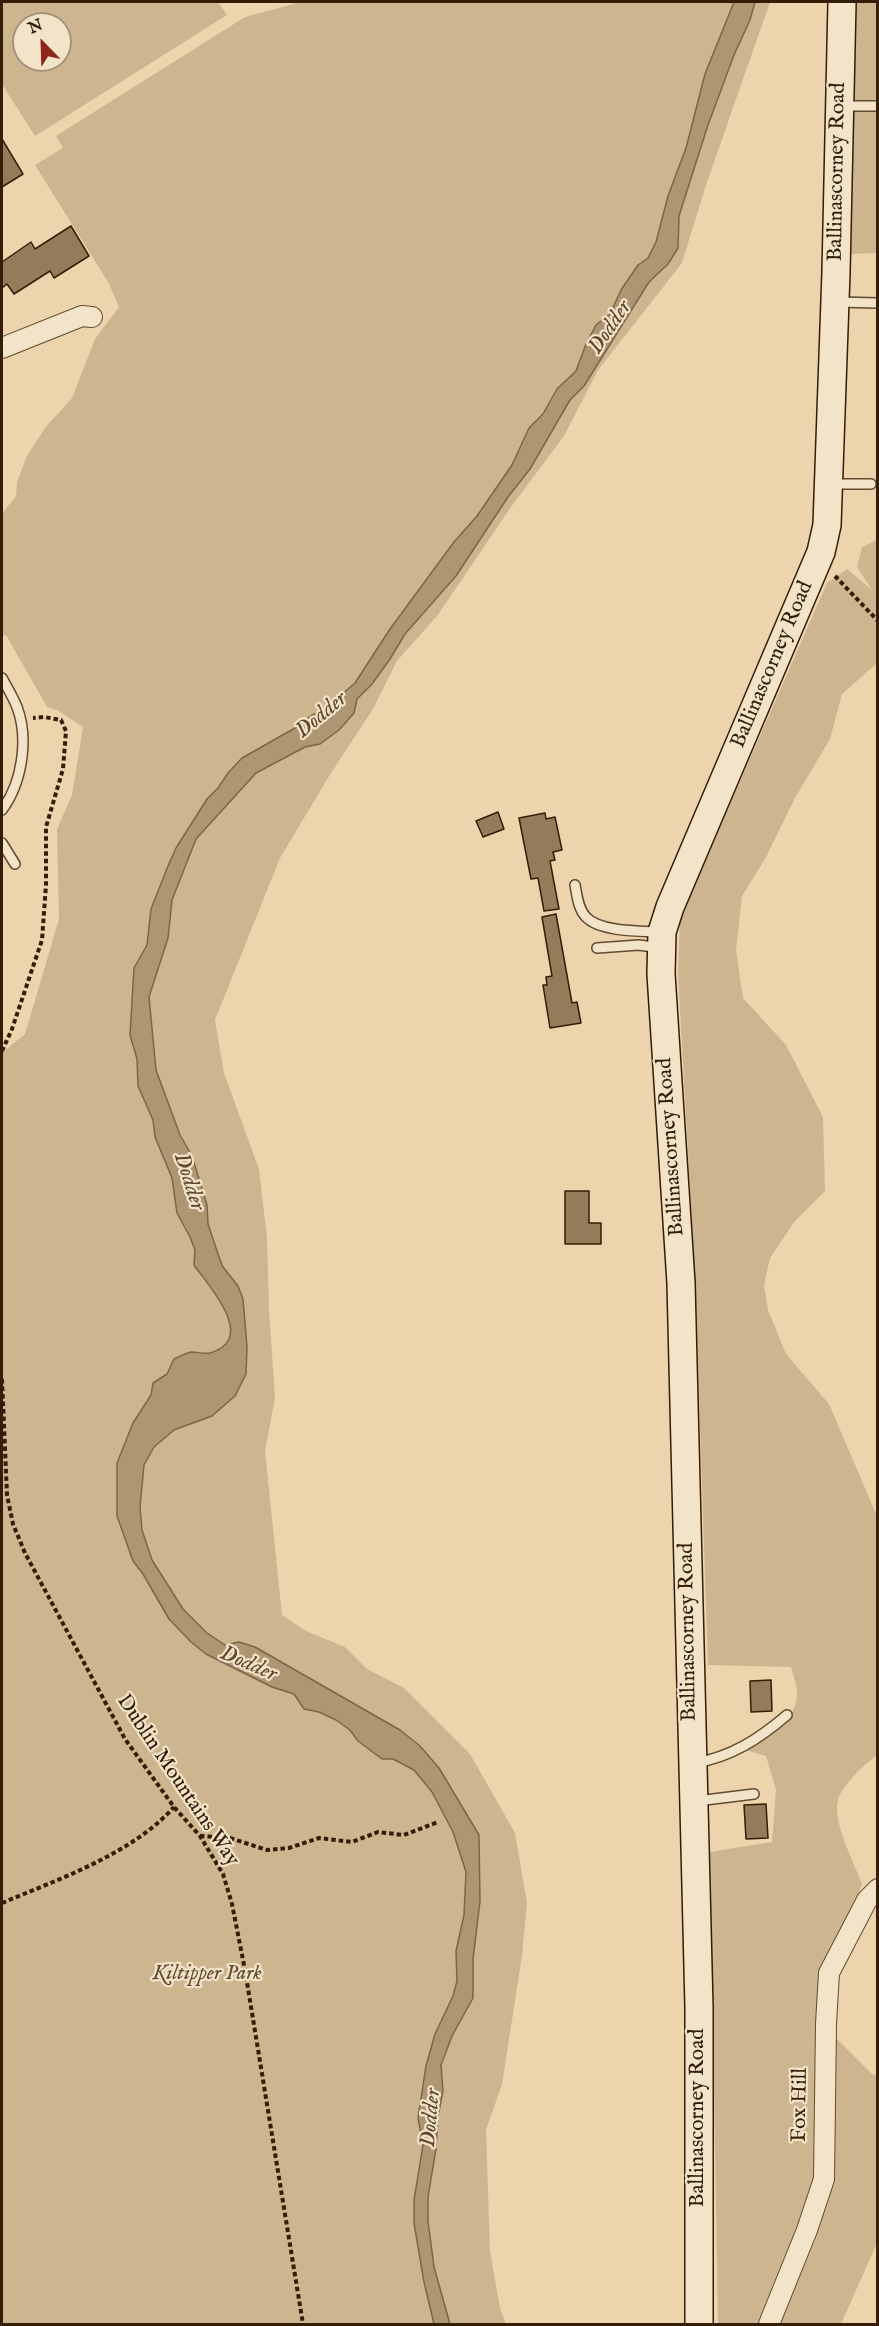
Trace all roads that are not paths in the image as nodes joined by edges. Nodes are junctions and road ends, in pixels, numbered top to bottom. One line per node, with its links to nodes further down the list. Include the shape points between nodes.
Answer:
1 (842, 2): 2 (main road, Ballinascorney Road)
2 (839, 106): 3 (lane); 4 (main road, Ballinascorney Road)
3 (878, 106)
4 (835, 302): 5 (lane); 8 (main road, Ballinascorney Road)
5 (878, 303)
6 (92, 317): 7 (street, via 82,316)
7 (2, 348)
8 (830, 484): 9 (lane); 15 (main road, Ballinascorney Road, via 827,525 815,565 670,907)
9 (871, 484)
10 (2, 678): 11 (lane, via 17,707 22,728 22,758)
11 (2, 810)
12 (2, 843): 13 (lane)
13 (15, 864)
14 (575, 885): 15 (lane, via 585,916 600,926)
15 (662, 940): 16 (lane); 18 (main road, Ballinascorney Road, via 681,1283)
16 (597, 948)
17 (787, 1715): 18 (lane, via 766,1733 728,1755)
18 (692, 1763): 20 (main road, Ballinascorney Road)
19 (754, 1794): 20 (lane)
20 (693, 1801): 22 (main road, Ballinascorney Road, via 699,2008)
21 (878, 1889): 23 (street, Fox Hill, via 867,1900 829,1973 824,2179)
22 (699, 2325)
23 (769, 2325)

